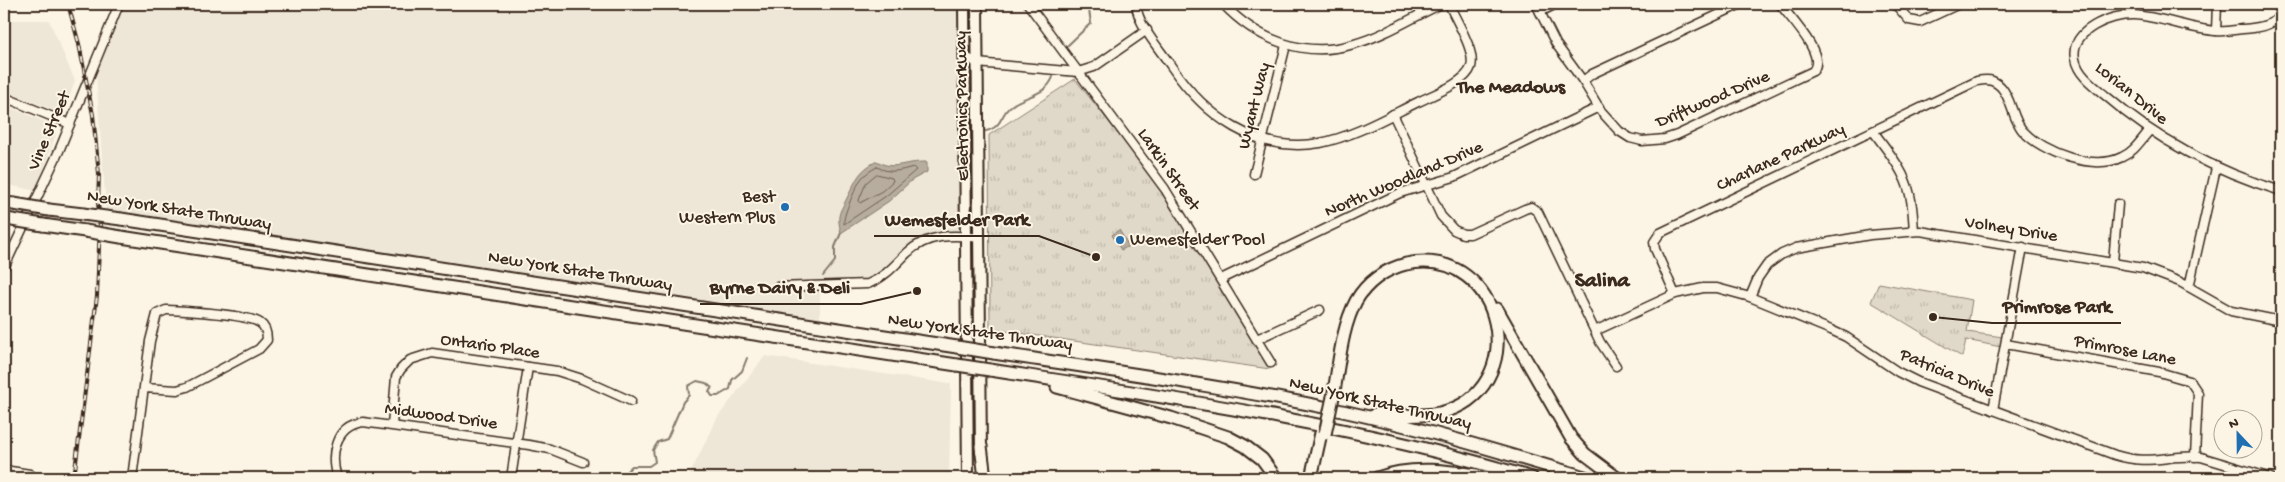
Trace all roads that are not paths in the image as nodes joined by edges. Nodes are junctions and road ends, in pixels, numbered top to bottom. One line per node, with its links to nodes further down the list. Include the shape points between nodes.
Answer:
1 (119, 4): 27 (street, Vine Street)
2 (964, 4): 21 (main road, Electronics Parkway)
3 (977, 4): 21 (main road, Electronics Parkway)
4 (1028, 4): 22 (street, Larkin Street)
5 (1136, 4): 18 (street)
6 (1223, 4): 20 (street, via 1247,26)
7 (1441, 4): 20 (street, via 1354,44 1320,50)
8 (1448, 4): 26 (street, via 1470,51 1469,72 1461,80)
9 (1536, 4): 16 (street, Driftwood Drive)
10 (1556, 4): 16 (street)
11 (1741, 4): 23 (street)
12 (1780, 4): 25 (street, Driftwood Drive, via 1817,57 1813,71 1665,139 1648,142 1630,138 1608,121)
13 (1896, 4): 14 (street, via 1909,20 1920,22)
14 (1959, 4)
15 (2217, 4): 19 (street)
16 (1540, 12): 23 (street, Driftwood Drive, via 1556,44)
17 (2281, 16): 19 (street, Lorian Drive, via 2263,27)
18 (1146, 30): 22 (street, via 1094,67); 30 (street, via 1196,98 1224,122)
19 (2216, 31): 29 (street, Lorian Drive, via 2122,15 2078,38 2074,57 2080,71)
20 (1286, 45): 30 (street, Wyant Way)
21 (970, 64): 22 (street); 39 (main road, Electronics Parkway); 40 (main road, Electronics Parkway, via 979,128)
22 (1078, 72): 45 (street, Larkin Street, via 1165,189)
23 (1583, 81): 25 (street, Driftwood Drive)
24 (4, 97): 27 (street)
25 (1598, 107): 33 (street, North Woodland Drive, via 1454,177)
26 (1393, 114): 30 (street, via 1352,133 1320,143 1280,143); 33 (street)
27 (70, 124): 42 (street, Vine Street)
28 (1873, 130): 29 (street, Charlane Parkway, via 1975,81 1987,79 2002,88 2017,122 2032,140 2068,157 2104,162 2122,158); 38 (street, via 1907,186); 48 (street, Charlane Parkway, via 1660,232 1654,242 1655,249)
29 (2149, 131): 31 (street, Lorian Drive)
30 (1262, 139): 32 (street, Wyant Way)
31 (2216, 168): 34 (street, Lorian Drive); 47 (street)
32 (1254, 174)
33 (1427, 186): 45 (street, North Woodland Drive, via 1400,194); 52 (street, via 1444,220 1463,234 1483,229 1525,209 1534,209)
34 (2281, 191)
35 (9, 203): 62 (highway, New York State Thruway, bridge, via 1182,380)
36 (2118, 204): 43 (street)
37 (5, 219): 58 (highway, New York State Thruway, bridge)
38 (1914, 231): 41 (street, Volney Drive); 49 (street, Volney Drive, via 1796,248 1767,265)
39 (967, 236): 40 (street); 46 (street, via 936,237 924,241 880,279 868,284); 64 (main road, Electronics Parkway)
40 (980, 238): 68 (main road, Electronics Parkway)
41 (2023, 247): 43 (street, Volney Drive); 54 (street)
42 (6, 259): 44 (street, Vine Street)
43 (2113, 262): 47 (street, Volney Drive, via 2158,272)
44 (4, 268)
45 (1221, 279): 53 (street, Larkin Street)
46 (777, 287)
47 (2189, 287): 51 (street, Volney Drive, via 2231,311)
48 (1675, 294): 49 (street, Patricia Drive, via 1717,288); 52 (street, Patricia Drive)
49 (1750, 297): 63 (street, Patricia Drive, via 1846,337 1918,382)
50 (1320, 310): 53 (street)
51 (2281, 321)
52 (1595, 331): 57 (street)
53 (1257, 338): 55 (street, Larkin Street)
54 (2006, 344): 63 (street); 69 (street, Primrose Lane, via 2159,372 2190,381 2198,393)
55 (1271, 363)
56 (528, 366): 61 (street, Ontario Place, via 582,379); 65 (street, Ontario Place, via 432,353 410,360 396,377); 67 (street)
57 (1616, 366)
58 (1012, 374): 79 (highway, via 1171,418 1228,438 1262,459); 84 (highway, New York State Thruway, via 1155,394 1320,425)
59 (144, 388): 59 (street, via 154,321 162,311 249,319 262,324 266,331 266,340 259,349 198,382 177,390); 73 (street)
60 (1330, 396): 62 (highway, via 1351,312 1362,292 1381,275 1398,266 1414,263 1441,264 1473,282 1487,299 1496,323 1498,347 1489,376 1470,397 1448,410 1418,415); 66 (highway); 86 (highway, via 1348,310 1362,286 1372,275 1394,263 1421,258 1448,262 1468,272 1488,292 1571,438 1591,460)
61 (630, 401)
62 (1335, 410): 85 (highway, New York State Thruway, via 1483,446)
63 (1993, 410): 69 (street, Patricia Drive, via 2125,458 2147,461)
64 (968, 414): 76 (main road, Electronics Parkway); 77 (main road)
65 (392, 424): 67 (street, Midwood Drive); 74 (street, Midwood Drive, via 359,422 344,432 333,452)
66 (1323, 433): 80 (highway); 81 (highway)
67 (516, 443): 70 (street, Midwood Drive, via 550,449); 75 (street)
68 (981, 446): 78 (highway)
69 (2195, 457): 87 (street, Patricia Drive)
70 (583, 462)
71 (4, 470): 72 (street)
72 (30, 474)
73 (132, 478)
74 (337, 478)
75 (512, 478)
76 (968, 478)
77 (974, 478)
78 (983, 478)
79 (1276, 478)
80 (1311, 478)
81 (1315, 478)
82 (1377, 478): 83 (highway, via 1405,471 1430,470)
83 (1495, 478)
84 (1532, 478)
85 (1588, 478)
86 (1617, 478)
87 (2271, 478)

